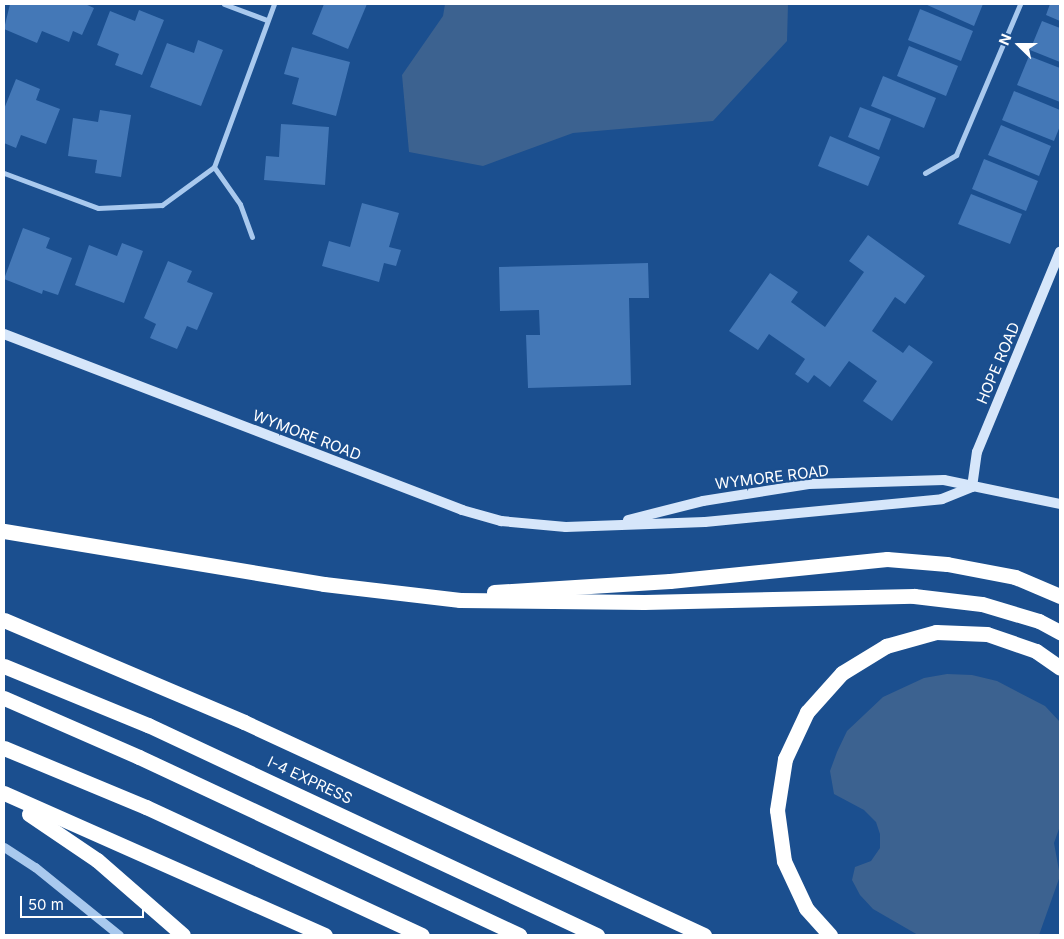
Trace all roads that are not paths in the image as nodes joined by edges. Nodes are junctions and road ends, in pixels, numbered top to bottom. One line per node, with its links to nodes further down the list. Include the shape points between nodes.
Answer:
1 (224, 4): 4 (street)
2 (274, 4): 4 (street)
3 (1020, 4): 6 (street, via 956,155)
4 (267, 20): 5 (street)
5 (214, 167): 7 (street, via 162,205 98,208); 8 (street, via 240,204)
6 (925, 172)
7 (4, 173)
8 (252, 237)
9 (1060, 252): 11 (main road, HOPE ROAD, via 977,452)
10 (4, 334): 13 (main road, WYMORE ROAD, via 462,510 525,524)
11 (972, 486): 12 (main road, WYMORE ROAD); 13 (main road, WYMORE ROAD, via 942,499 705,522); 13 (main road, WYMORE ROAD, via 944,480 809,484 703,502)
12 (1060, 504)
13 (607, 524)
14 (4, 531): 15 (highway)
15 (391, 593): 16 (highway, via 545,590 887,559 947,564 1015,577); 18 (highway, via 460,600 549,603 914,596 982,604 1039,621)
16 (1060, 596)
17 (4, 620): 32 (highway, via 244,722)
18 (1060, 632)
19 (4, 666): 31 (highway, I-4 EXPRESS, via 148,725)
20 (1060, 668): 33 (highway, via 1036,650 987,634 936,632 886,646 856,664 842,673 807,712 785,759 777,810 784,861 806,908)
21 (4, 698): 30 (highway, via 139,757)
22 (4, 748): 29 (highway, via 146,807)
23 (4, 793): 28 (highway)
24 (4, 800): 27 (highway, via 97,860)
25 (4, 847): 26 (street, via 35,867)
26 (119, 935)
27 (183, 935)
28 (325, 935)
29 (422, 935)
30 (519, 935)
31 (597, 935)
32 (704, 935)
33 (830, 935)

